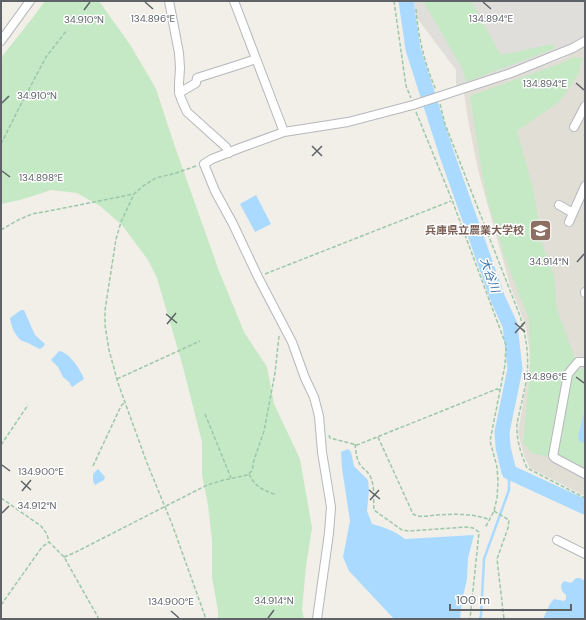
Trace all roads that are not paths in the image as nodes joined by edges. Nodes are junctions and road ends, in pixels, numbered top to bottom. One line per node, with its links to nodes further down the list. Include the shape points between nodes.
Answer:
1 (30, 1): 4 (street)
2 (169, 1): 7 (street, via 179,53)
3 (234, 1): 6 (street)
4 (1, 41)
5 (585, 41): 11 (street, via 511,73 415,104 348,122)
6 (256, 58): 7 (street, via 197,78 196,83); 11 (street)
7 (179, 93): 12 (street, via 187,112)
8 (585, 106): 9 (street)
9 (583, 115): 10 (street)
10 (574, 127)
11 (284, 132): 12 (street)
12 (229, 152): 22 (street, via 204,164 215,191 292,342 319,416 331,507)
13 (585, 186): 14 (street)
14 (582, 199): 16 (street)
15 (559, 205): 16 (street)
16 (573, 213): 17 (street)
17 (569, 222)
18 (585, 362): 19 (street, via 578,362 568,374 553,456)
19 (585, 474)
20 (557, 540): 21 (street)
21 (585, 554)
22 (317, 619)

